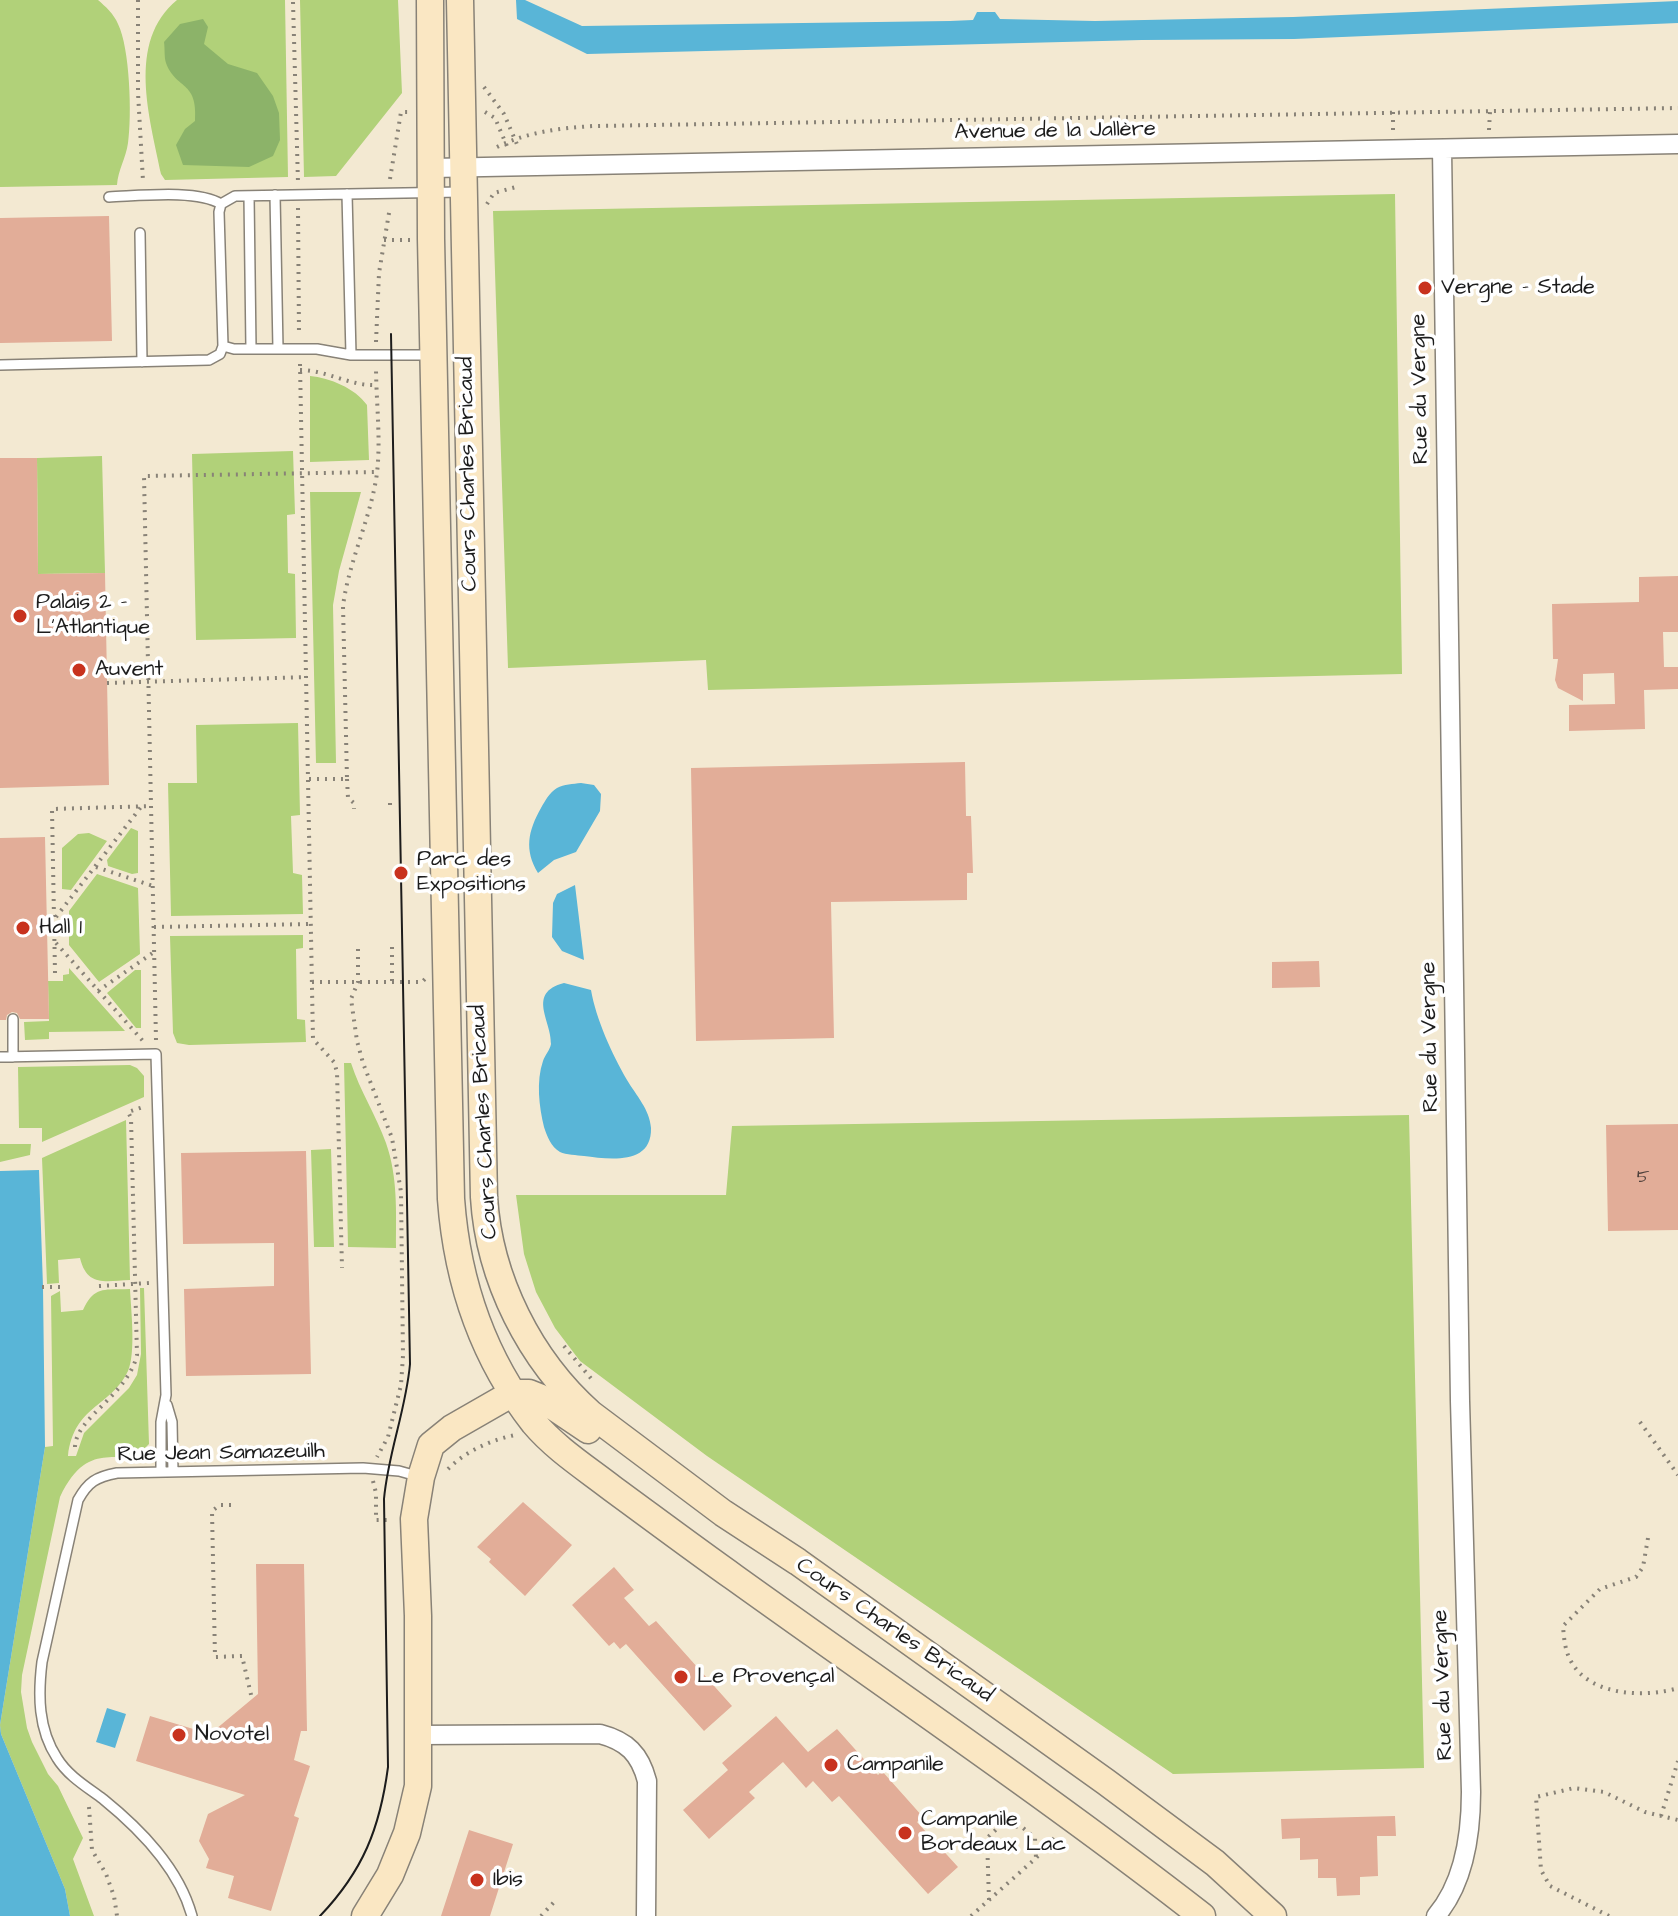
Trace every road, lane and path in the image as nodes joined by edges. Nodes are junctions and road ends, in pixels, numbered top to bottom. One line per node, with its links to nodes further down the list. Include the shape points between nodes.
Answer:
1 (138, 0): 18 (path)
2 (430, 0): 7 (main road, Cours Charles Bricaud)
3 (460, 0): 5 (main road, Cours Charles Bricaud)
4 (293, 2): 17 (path)
5 (476, 107): 8 (path, via 483,85); 12 (main road, Cours Charles Bricaud)
6 (1678, 108): 8 (path, via 594,126)
7 (432, 112): 13 (main road, Cours Charles Bricaud); 14 (path, via 401,112)
8 (516, 138): 11 (path); 12 (path, via 490,150)
9 (1678, 144): 10 (street, Avenue de la Jallère)
10 (1442, 149): 11 (street, Avenue de la Jallère); 102 (street, Rue du Vergne, via 1471,1817 1462,1866)
11 (521, 166): 12 (street, Avenue de la Jallère); 22 (path, via 518,185 494,193)
12 (464, 179): 13 (street, Avenue de la Jallère); 72 (main road, Cours Charles Bricaud, via 486,1220 506,1295 543,1359)
13 (432, 180): 14 (lane); 30 (main road, Cours Charles Bricaud)
14 (390, 193): 15 (lane); 29 (path, via 379,273)
15 (347, 194): 17 (lane); 28 (lane)
16 (275, 195): 17 (lane); 19 (lane); 26 (lane)
17 (298, 195): 27 (path)
18 (144, 196): 20 (lane); 21 (lane, via 193,196)
19 (249, 196): 21 (lane); 25 (lane)
20 (109, 197)
21 (221, 204): 24 (lane)
22 (486, 208)
23 (140, 233): 31 (lane)
24 (223, 346): 25 (lane); 31 (lane, via 209,360)
25 (251, 349): 26 (lane)
26 (278, 349): 27 (lane)
27 (299, 349): 28 (lane); 33 (path)
28 (351, 355): 29 (lane)
29 (376, 355): 30 (lane); 34 (path)
30 (434, 355): 55 (main road, Cours Charles Bricaud)
31 (142, 362): 32 (lane)
32 (0, 365)
33 (300, 370): 34 (path); 36 (path)
34 (376, 385): 35 (path)
35 (377, 472): 36 (path); 41 (path, via 343,606)
36 (302, 474): 37 (path); 38 (path, via 144,476)
37 (307, 677): 38 (path); 40 (path)
38 (148, 682): 39 (path); 42 (path)
39 (107, 683)
40 (308, 779): 41 (path); 48 (path)
41 (347, 779): 44 (path)
42 (151, 806): 43 (path); 46 (path)
43 (141, 807): 45 (path); 47 (path, via 52,809)
44 (354, 809)
45 (96, 867): 46 (path); 47 (path)
46 (153, 886): 49 (path)
47 (54, 919): 50 (path)
48 (311, 924): 49 (path); 56 (path)
49 (153, 927): 53 (path)
50 (55, 942): 54 (path); 59 (path)
51 (392, 947): 58 (path)
52 (358, 949): 57 (path)
53 (154, 952): 59 (path); 61 (path)
54 (55, 973)
55 (445, 973): 58 (path, via 433,973 422,982); 72 (main road, Cours Charles Bricaud, via 453,1232 472,1307 492,1356)
56 (312, 982): 57 (path); 65 (path, via 313,1039 337,1072)
57 (358, 982): 58 (path); 76 (path, via 351,999 357,1041 392,1138 401,1192 401,1385)
58 (392, 982)
59 (98, 991): 61 (path)
60 (13, 1019): 63 (lane)
61 (156, 1054): 63 (lane); 64 (lane)
62 (0, 1057): 63 (lane)
63 (13, 1057)
64 (157, 1102): 66 (lane); 67 (path, via 128,1112)
65 (342, 1268)
66 (162, 1282): 67 (path); 73 (lane)
67 (135, 1284): 68 (path); 75 (path, via 133,1370 83,1425)
68 (99, 1286)
69 (42, 1287): 70 (path)
70 (60, 1287)
71 (564, 1346): 72 (path)
72 (543, 1390): 80 (main road, via 452,1428 431,1445); 100 (main road, Cours Charles Bricaud, via 560,1449); 101 (main road, Cours Charles Bricaud, via 655,1479 723,1513 798,1562 1106,1782 1215,1863)
73 (166, 1401): 77 (lane); 78 (lane)
74 (1640, 1422): 79 (path)
75 (75, 1447)
76 (375, 1468): 78 (lane, Rue Jean Samazeuilh); 80 (lane, Rue Jean Samazeuilh)
77 (161, 1472): 78 (lane, Rue Jean Samazeuilh); 87 (lane, Rue Jean Samazeuilh, via 99,1476 87,1483 78,1500 42,1662 40,1710 57,1758)
78 (173, 1472)
79 (1678, 1475)
80 (421, 1477): 85 (main road, via 414,1519)
81 (231, 1505): 84 (path, via 212,1511 215,1657 242,1656)
82 (1648, 1538): 83 (path, via 1636,1577 1600,1589 1563,1626 1565,1647 1572,1665 1610,1689 1644,1695)
83 (1677, 1690)
84 (252, 1699)
85 (418, 1735): 96 (main road, via 418,1786 407,1833); 98 (street, via 600,1734 629,1746 642,1762 647,1781)
86 (1678, 1761): 88 (path)
87 (89, 1789): 94 (path, via 92,1850 106,1874); 95 (lane, Rue Jean Samazeuilh, via 130,1821 154,1849 176,1878)
88 (1661, 1816): 89 (path); 103 (path, via 1604,1792 1574,1788 1536,1797 1541,1870 1550,1886)
89 (1678, 1820)
90 (1058, 1834): 91 (path)
91 (1036, 1858): 92 (path); 92 (path, via 1035,1838 1022,1827 1001,1825 987,1838)
92 (989, 1900): 99 (path)
93 (554, 1902): 97 (path)
94 (117, 1916)
95 (192, 1916)
96 (365, 1916)
97 (541, 1916)
98 (646, 1916)
99 (971, 1916)
100 (1202, 1916)
101 (1273, 1916)
102 (1436, 1916)
103 (1609, 1916)

